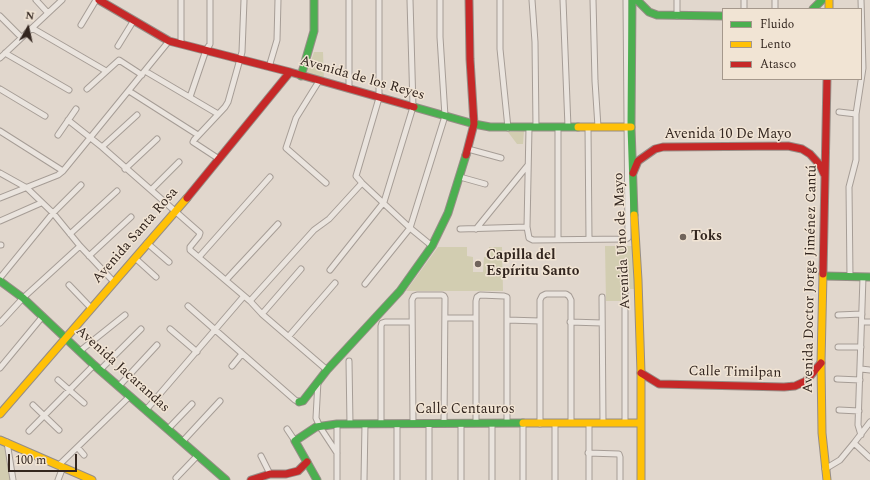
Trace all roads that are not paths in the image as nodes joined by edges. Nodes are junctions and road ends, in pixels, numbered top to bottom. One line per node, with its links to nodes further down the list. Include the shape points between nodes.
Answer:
1 (36, 0): 24 (street)
2 (62, 0): 24 (street)
3 (98, 0): 28 (street, Avenida de los Reyes); 29 (street)
4 (180, 0): 34 (street)
5 (210, 0): 36 (street, via 210,44)
6 (244, 0): 41 (street, via 242,52)
7 (278, 0): 42 (street, via 277,40)
8 (314, 0): 47 (street, via 314,31)
9 (349, 0): 53 (street)
10 (379, 0): 57 (street)
11 (410, 0): 58 (street)
12 (440, 0): 65 (street)
13 (469, 0): 67 (street)
14 (500, 0): 74 (street, via 500,49)
15 (532, 0): 68 (street, via 535,42)
16 (563, 0): 70 (street)
17 (592, 0): 72 (street)
18 (626, 0): 73 (street)
19 (632, 0): 73 (street, Avenida Uno de Mayo)
20 (637, 0): 26 (street, via 657,15)
21 (677, 0): 26 (street)
22 (822, 0): 23 (street)
23 (814, 8)
24 (48, 12): 31 (street)
25 (0, 16): 32 (street)
26 (677, 16): 27 (street)
27 (722, 16)
28 (134, 20): 33 (street, Avenida de los Reyes); 35 (street)
29 (81, 25)
30 (862, 27): 38 (street)
31 (32, 28): 32 (street); 43 (street)
32 (21, 37): 37 (street)
33 (169, 41): 34 (street, Avenida de los Reyes); 45 (street)
34 (181, 44): 36 (street, Avenida de los Reyes)
35 (118, 46)
36 (206, 50): 41 (street, Avenida de los Reyes); 56 (street)
37 (4, 53): 40 (street); 54 (street)
38 (863, 54): 39 (street); 46 (street)
39 (870, 54)
40 (0, 58)
41 (239, 60): 42 (street, Avenida de los Reyes); 61 (street, via 228,102)
42 (269, 68): 44 (street, Avenida de los Reyes)
43 (106, 71): 45 (street, via 119,60); 52 (street)
44 (290, 72): 47 (street, Avenida de los Reyes); 83 (street, Avenida Santa Rosa)
45 (143, 73): 55 (street); 56 (street)
46 (862, 75)
47 (301, 76): 50 (street, Avenida de los Reyes)
48 (827, 80): 91 (street, Avenida Doctor Jorge Jiménez Cantú)
49 (861, 80): 62 (street)
50 (319, 81): 53 (street, Avenida de los Reyes); 93 (street, via 296,118 286,148)
51 (0, 89): 64 (street)
52 (87, 89)
53 (349, 89): 57 (street, Avenida de los Reyes)
54 (69, 90)
55 (129, 91): 77 (street); 78 (street)
56 (190, 97): 61 (street)
57 (379, 98): 58 (street, Avenida de los Reyes); 94 (street, via 356,176)
58 (413, 107): 65 (street, Avenida de los Reyes); 101 (street)
59 (76, 110): 66 (street)
60 (839, 112): 62 (street)
61 (218, 114): 77 (street)
62 (856, 114): 127 (street, via 856,160 849,187)
63 (137, 115): 80 (street)
64 (45, 116)
65 (445, 116): 67 (street, Avenida de los Reyes); 109 (street)
66 (68, 120): 76 (street); 78 (street)
67 (474, 124): 74 (street, Avenida de los Reyes); 81 (street)
68 (533, 127): 69 (street, Avenida de los Reyes); 74 (street, Avenida de los Reyes); 85 (street)
69 (558, 127): 70 (street, Avenida de los Reyes); 114 (street)
70 (568, 127): 71 (street, Avenida de los Reyes)
71 (588, 127): 72 (street, Avenida de los Reyes); 115 (street)
72 (598, 127): 73 (street, Avenida de los Reyes)
73 (629, 127): 92 (street, Avenida Uno de Mayo); 112 (street)
74 (508, 128)
75 (0, 131): 87 (street)
76 (58, 135)
77 (198, 135): 83 (street, via 194,144)
78 (90, 138): 80 (street); 87 (street)
79 (157, 140): 86 (street)
80 (102, 147): 86 (street)
81 (468, 149): 82 (street); 90 (street)
82 (501, 158)
83 (219, 159): 103 (street, Avenida Santa Rosa)
84 (179, 162): 98 (street)
85 (528, 165): 108 (street); 111 (street)
86 (125, 169): 98 (street)
87 (63, 171): 97 (street)
88 (0, 173): 97 (street)
89 (270, 177): 120 (street)
90 (460, 177): 95 (street); 118 (street, via 448,213)
91 (825, 178): 92 (street, Avenida 10 De Mayo, via 820,165 810,154 793,146 780,146 659,147 641,158); 125 (street, Avenida Doctor Jorge Jiménez Cantú)
92 (632, 179): 112 (street, Avenida Uno de Mayo)
93 (326, 183)
94 (362, 183): 101 (street); 140 (street, via 329,219 314,230)
95 (485, 184)
96 (81, 185): 104 (street)
97 (26, 188): 100 (street); 102 (street)
98 (151, 190): 103 (street)
99 (117, 191): 113 (street)
100 (0, 198)
101 (384, 202): 109 (street); 124 (street)
102 (41, 203): 104 (street); 106 (street)
103 (175, 210): 116 (street, Avenida Santa Rosa); 120 (street, via 200,233 189,248)
104 (53, 213): 113 (street); 129 (street)
105 (131, 217): 119 (street)
106 (0, 221)
107 (278, 224): 130 (street)
108 (527, 227): 111 (street); 114 (street, via 529,238 533,240)
109 (410, 228): 118 (street); 134 (street)
110 (460, 229): 111 (street)
111 (476, 229)
112 (632, 229): 115 (street, via 626,239); 177 (street, Avenida Uno de Mayo, via 638,280)
113 (70, 234): 117 (street)
114 (558, 239): 115 (street)
115 (589, 239)
116 (147, 242): 121 (street, Avenida Santa Rosa); 122 (street)
117 (80, 246): 119 (street); 139 (street)
118 (432, 246): 175 (street, via 400,291)
119 (89, 256): 132 (street)
120 (199, 257): 130 (street)
121 (135, 258): 126 (street); 132 (street, Avenida Santa Rosa)
122 (169, 262)
123 (301, 269): 143 (street)
124 (330, 270)
125 (824, 276): 127 (street); 170 (street, Avenida Doctor Jorge Jiménez Cantú)
126 (156, 277)
127 (850, 277): 128 (street)
128 (866, 277): 144 (street)
129 (0, 278)
130 (226, 280): 137 (street)
131 (0, 281): 139 (street, Avenida Jacarandas)
132 (114, 282): 142 (street, Avenida Santa Rosa)
133 (335, 283): 161 (street)
134 (365, 284)
135 (69, 285): 142 (street)
136 (625, 291): 202 (street)
137 (244, 296): 140 (street); 160 (street)
138 (602, 297): 157 (street)
139 (23, 298): 147 (street, Avenida Jacarandas); 156 (street)
140 (250, 301): 143 (street)
141 (188, 306): 160 (street)
142 (91, 308): 162 (street, Avenida Santa Rosa)
143 (262, 314): 161 (street)
144 (862, 314): 146 (street); 154 (street)
145 (124, 315): 166 (street)
146 (838, 315)
147 (43, 316): 162 (street, Avenida Jacarandas); 172 (street)
148 (445, 318): 149 (street); 152 (street, via 444,296 417,295 412,300); 211 (street)
149 (476, 318): 150 (street, via 477,296 504,296 507,297); 213 (street)
150 (508, 320): 151 (street); 196 (street)
151 (540, 321): 153 (street, via 542,296 566,294 571,300); 215 (street)
152 (412, 322): 207 (street, via 385,322 381,326); 209 (street)
153 (570, 322): 157 (street); 199 (street)
154 (862, 322): 155 (street); 165 (street)
155 (870, 322)
156 (0, 323)
157 (602, 323): 201 (street)
158 (141, 329): 173 (street)
159 (170, 329): 167 (street)
160 (215, 330): 167 (street); 168 (street)
161 (289, 336): 175 (street)
162 (66, 337): 166 (street, Avenida Jacarandas); 193 (street, Avenida Santa Rosa)
163 (157, 345): 182 (street)
164 (838, 347): 165 (street)
165 (861, 347): 174 (street)
166 (80, 351): 173 (street, Avenida Jacarandas)
167 (197, 352): 190 (street)
168 (242, 354): 171 (street); 186 (street)
169 (349, 361): 205 (street)
170 (821, 363): 177 (street, Calle Timilpan, via 806,381 784,388 659,384); 235 (street, Avenida Doctor Jorge Jiménez Cantú)
171 (232, 366)
172 (0, 368)
173 (97, 368): 182 (street, Avenida Jacarandas); 183 (street)
174 (861, 369): 176 (street); 181 (street)
175 (327, 370): 180 (street)
176 (870, 370)
177 (641, 373): 203 (street, Avenida Uno de Mayo)
178 (837, 379): 181 (street)
179 (58, 380): 183 (street)
180 (318, 380): 186 (street, via 303,401); 216 (street, via 316,418)
181 (860, 380): 192 (street)
182 (119, 386): 184 (street, Avenida Jacarandas)
183 (69, 390): 187 (street); 194 (street)
184 (130, 396): 190 (street, Avenida Jacarandas); 226 (street)
185 (220, 401): 223 (street)
186 (299, 402)
187 (84, 403)
188 (192, 404): 217 (street)
189 (33, 405): 194 (street)
190 (146, 410): 217 (street, Avenida Jacarandas)
191 (839, 410): 192 (street)
192 (859, 411): 221 (street, via 858,425)
193 (0, 414)
194 (44, 416): 219 (street); 220 (street)
195 (870, 422): 221 (street)
196 (507, 423): 197 (street, Calle Centauros); 214 (street, Calle Centauros)
197 (522, 423): 215 (street, Calle Centauros); 250 (street)
198 (555, 423): 199 (street, Calle Centauros); 215 (street, Calle Centauros); 251 (street)
199 (571, 423): 200 (street, Calle Centauros)
200 (589, 423): 201 (street, Calle Centauros); 228 (street)
201 (603, 423): 202 (street, Calle Centauros)
202 (625, 423): 203 (street, Calle Centauros)
203 (640, 423): 254 (street, Avenida Uno de Mayo)
204 (337, 424): 205 (street, Calle Centauros); 216 (street, Calle Centauros); 227 (street)
205 (350, 424): 206 (street, Calle Centauros)
206 (365, 424): 207 (street, Calle Centauros); 245 (street)
207 (381, 424): 208 (street, Calle Centauros)
208 (397, 424): 209 (street, Calle Centauros); 246 (street)
209 (413, 424): 210 (street, Calle Centauros)
210 (429, 424): 211 (street, Calle Centauros); 247 (street)
211 (444, 424): 212 (street, Calle Centauros)
212 (461, 424): 213 (street, Calle Centauros); 248 (street)
213 (476, 424): 214 (street, Calle Centauros)
214 (492, 424): 249 (street)
215 (540, 424)
216 (320, 427): 224 (street, Calle Centauros); 227 (street)
217 (168, 429): 223 (street, Avenida Jacarandas)
218 (287, 429): 224 (street)
219 (59, 430)
220 (29, 431)
221 (861, 435): 225 (street)
222 (3, 441): 234 (street); 239 (street)
223 (183, 441): 230 (street, Avenida Jacarandas)
224 (295, 441): 233 (street)
225 (854, 443): 232 (street); 235 (street, via 840,460)
226 (78, 448): 229 (street); 234 (street)
227 (337, 453): 244 (street)
228 (588, 454): 252 (street); 253 (street, via 619,454)
229 (84, 455)
230 (198, 455): 237 (street); 242 (street, Avenida Jacarandas)
231 (261, 456): 236 (street)
232 (870, 458)
233 (307, 462): 236 (street, via 298,471); 243 (street)
234 (61, 466): 240 (street); 241 (street)
235 (825, 469): 255 (street, Avenida Doctor Jorge Jiménez Cantú)
236 (270, 474): 238 (street)
237 (176, 478)
238 (255, 479)
239 (13, 480)
240 (58, 480)
241 (92, 480)
242 (226, 480)
243 (317, 480)
244 (337, 480)
245 (364, 480)
246 (397, 480)
247 (429, 480)
248 (461, 480)
249 (492, 480)
250 (523, 480)
251 (555, 480)
252 (588, 480)
253 (620, 480)
254 (641, 480)
255 (827, 480)

